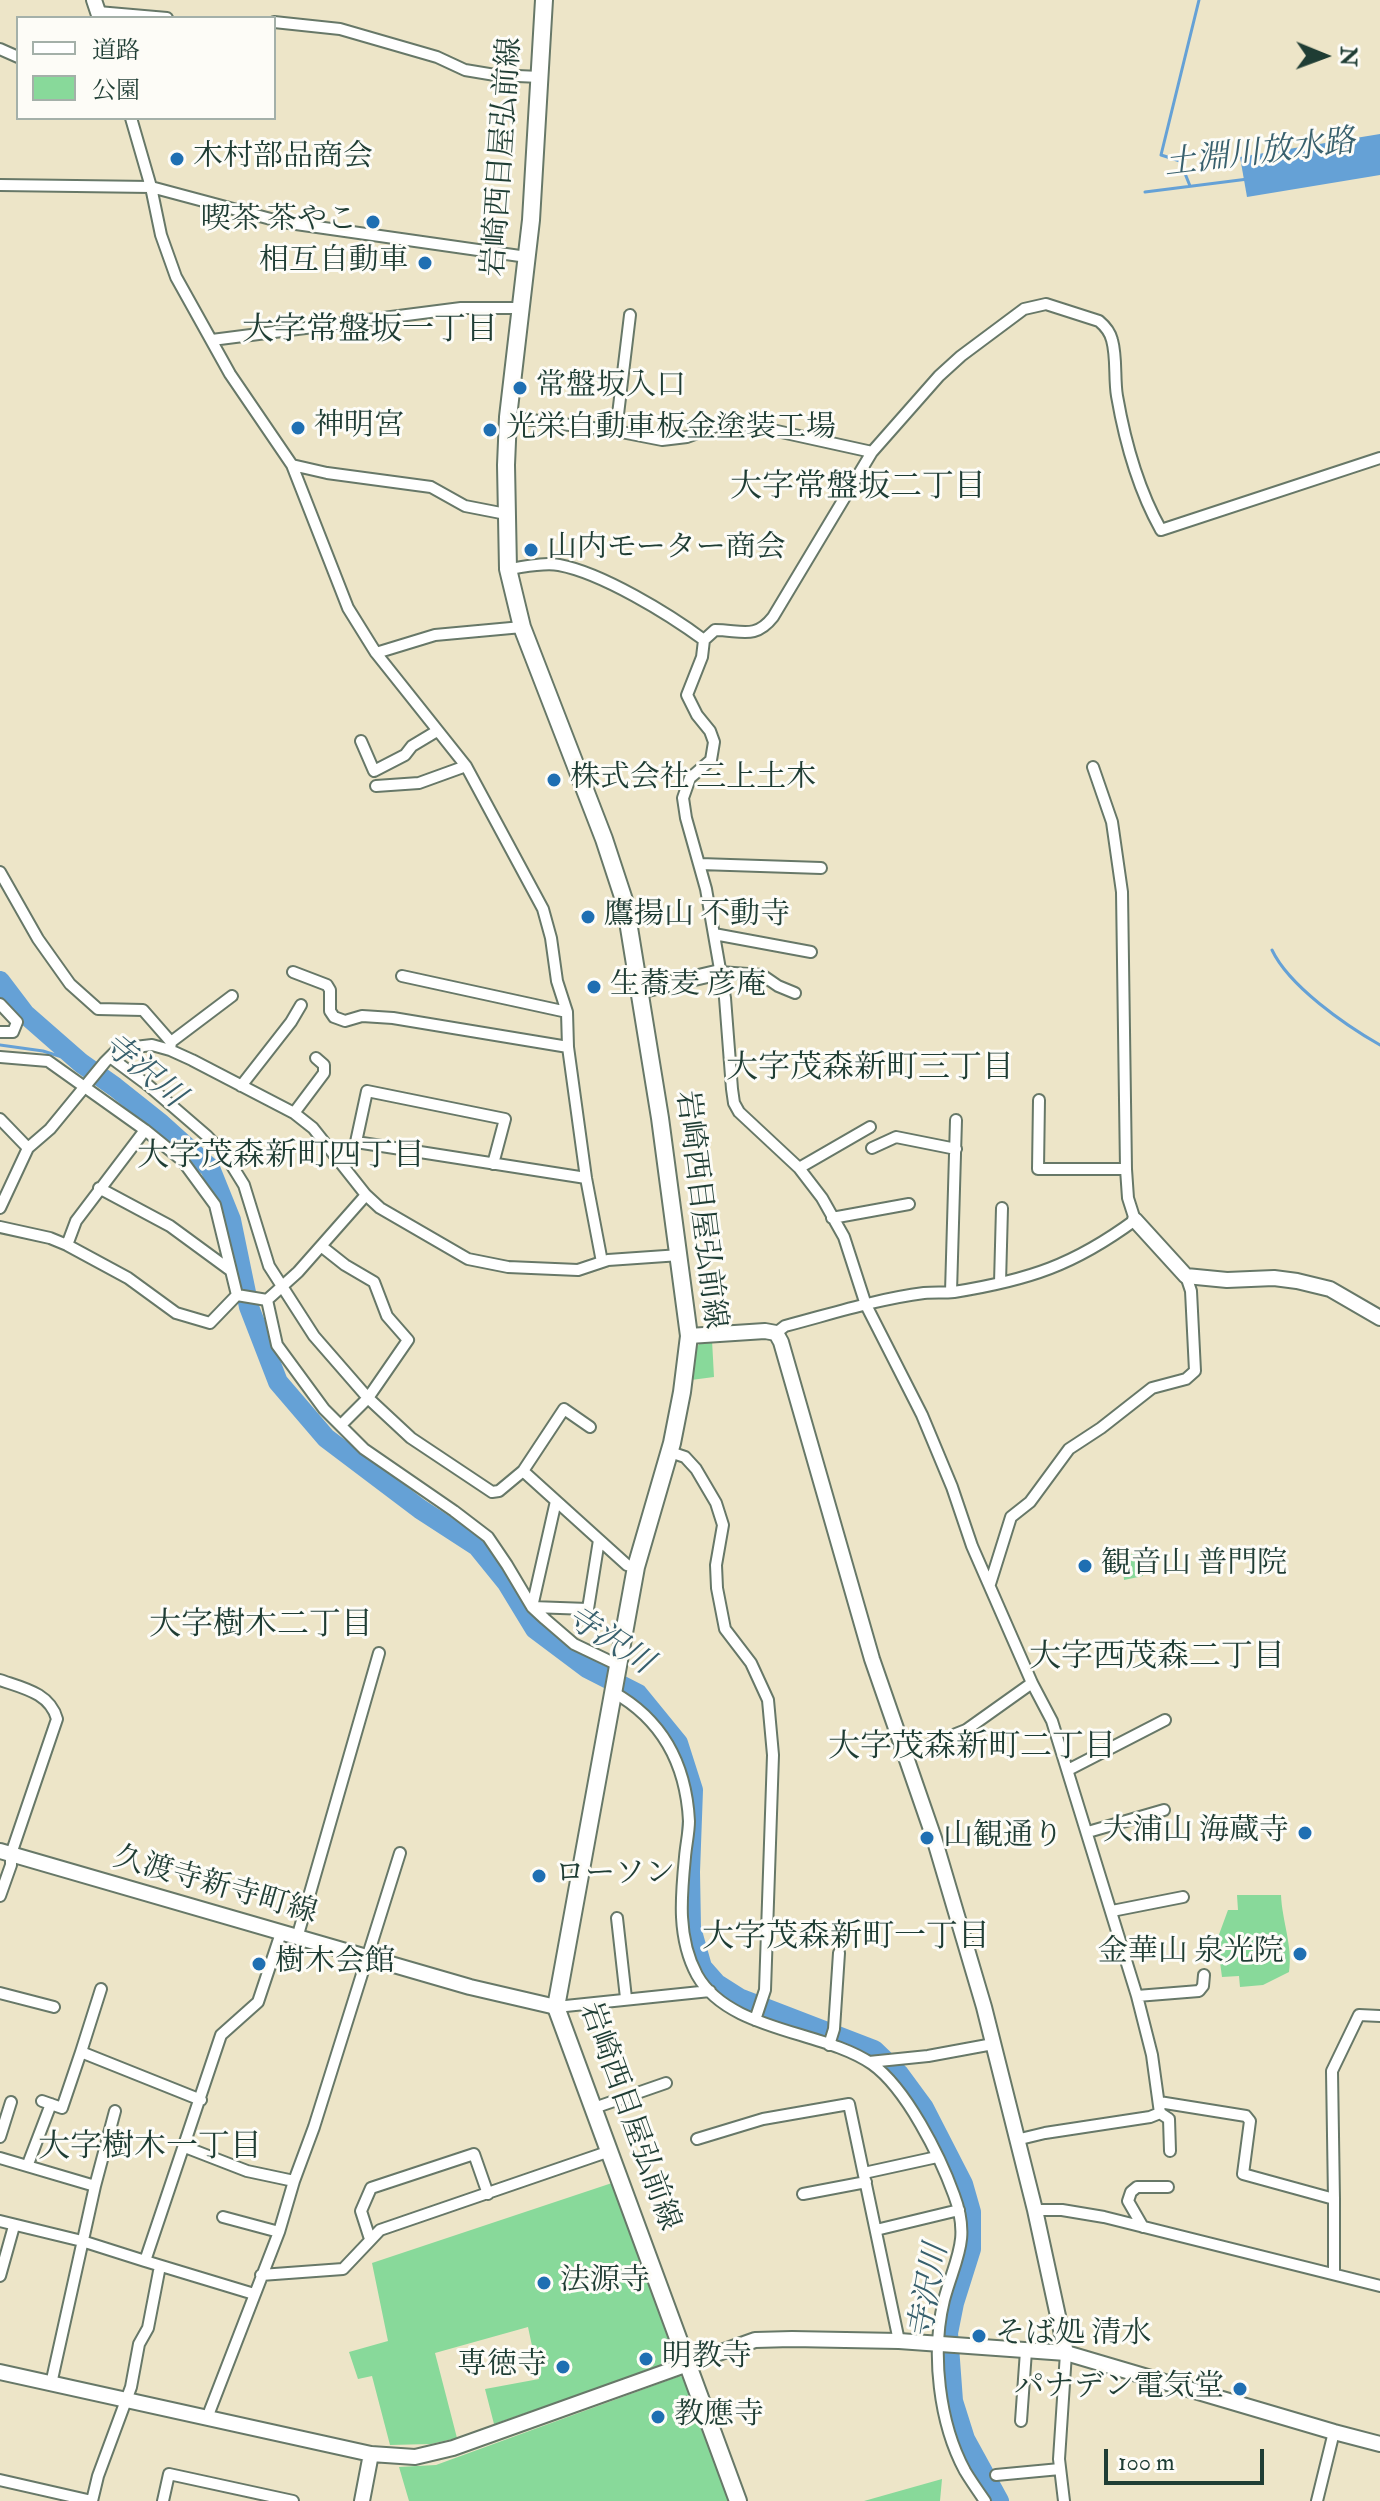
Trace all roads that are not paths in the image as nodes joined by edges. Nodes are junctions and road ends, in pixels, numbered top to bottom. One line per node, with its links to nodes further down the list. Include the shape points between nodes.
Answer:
1 (544, 0): 5 (main road, 岩崎西目屋弘前線)
2 (97, 10): 3 (street)
3 (150, 16)
4 (276, 22): 5 (street, via 340,29 465,70)
5 (540, 77): 9 (main road, 岩崎西目屋弘前線)
6 (132, 120): 8 (street)
7 (0, 185): 8 (street)
8 (151, 187): 9 (street, via 282,222); 12 (street, via 176,277)
9 (527, 257): 10 (main road, 岩崎西目屋弘前線)
10 (520, 308): 12 (street, via 461,308); 13 (main road, 岩崎西目屋弘前線)
11 (630, 315): 14 (street)
12 (212, 340): 17 (street)
13 (508, 417): 14 (street); 18 (main road, 岩崎西目屋弘前線)
14 (616, 431): 15 (street, via 662,440 722,424 754,426)
15 (872, 452): 16 (street, via 961,356 1024,309 1046,304 1105,326 1141,492 1161,530); 21 (street, via 764,628 752,633 715,630)
16 (1380, 458)
17 (292, 465): 18 (street, via 431,487 465,506); 22 (street, via 348,608)
18 (506, 514): 19 (main road, 岩崎西目屋弘前線)
19 (508, 569): 20 (main road, 岩崎西目屋弘前線); 21 (street, via 556,564 586,572)
20 (522, 627): 22 (street, via 435,635); 36 (main road, 岩崎西目屋弘前線, via 625,903)
21 (704, 640): 28 (street, via 687,695 710,731 714,748 711,760 690,778 683,798)
22 (376, 653): 23 (street)
23 (437, 731): 24 (street, via 374,771); 25 (street)
24 (361, 741)
25 (466, 766): 27 (street, via 419,783); 41 (street, via 543,909)
26 (1093, 767): 63 (street, via 1112,822 1122,892)
27 (376, 786)
28 (700, 864): 29 (street); 31 (street)
29 (821, 868)
30 (0, 872): 43 (street, via 70,984 98,1009 143,1010)
31 (714, 934): 32 (street); 34 (street)
32 (811, 952)
33 (293, 972): 44 (street, via 327,985 330,1011 345,1021 393,1018)
34 (720, 972): 36 (street); 37 (street, via 762,975); 62 (street, via 734,1103 748,1123)
35 (402, 976): 41 (street)
36 (639, 991): 75 (main road, 岩崎西目屋弘前線)
37 (795, 993)
38 (232, 996): 43 (street)
39 (0, 1004): 42 (street, via 17,1022 13,1032)
40 (301, 1005): 49 (street)
41 (567, 1012): 44 (street)
42 (0, 1032)
43 (170, 1046): 47 (street, via 118,1049); 49 (street)
44 (568, 1047): 64 (street)
45 (0, 1057): 48 (street, via 48,1061)
46 (316, 1058): 51 (street, via 324,1073)
47 (107, 1060): 48 (street); 80 (street, via 149,1086 226,1156 244,1185 269,1266)
48 (87, 1084): 55 (street); 57 (street)
49 (241, 1086): 51 (street)
50 (1039, 1100): 63 (street, via 1038,1169)
51 (294, 1113): 61 (street)
52 (0, 1119): 57 (street)
53 (956, 1120): 59 (street)
54 (870, 1127): 62 (street)
55 (145, 1130): 65 (street); 77 (street, via 182,1160 215,1205)
56 (356, 1142): 60 (street); 60 (street, via 367,1091 505,1119); 61 (street)
57 (28, 1148): 68 (street)
58 (872, 1148): 59 (street, via 896,1137)
59 (956, 1149): 81 (street)
60 (493, 1164): 64 (street)
61 (343, 1165): 66 (street)
62 (799, 1168): 70 (street)
63 (1126, 1169): 71 (street)
64 (586, 1178): 76 (street)
65 (99, 1188): 73 (street); 77 (street, via 170,1226)
66 (366, 1195): 74 (street); 76 (street, via 468,1259 578,1270)
67 (909, 1204): 70 (street)
68 (0, 1208)
69 (1002, 1208): 79 (street)
70 (832, 1218): 84 (street, via 844,1237)
71 (1135, 1220): 78 (street); 79 (street, via 1067,1263)
72 (0, 1227): 73 (street)
73 (67, 1245): 82 (street, via 128,1278 176,1313 210,1323)
74 (321, 1246): 80 (street); 88 (street, via 374,1282 387,1316 408,1340)
75 (680, 1255): 76 (street); 87 (main road, 岩崎西目屋弘前線)
76 (602, 1262)
77 (230, 1270): 82 (street)
78 (1186, 1276): 85 (street, via 1297,1281 1330,1289); 96 (street, via 1195,1371 1186,1379 1152,1388 1069,1449 1030,1502 1011,1517)
79 (1000, 1283): 81 (street)
80 (283, 1287): 83 (street); 88 (street, via 314,1336)
81 (951, 1292): 84 (street)
82 (239, 1295): 83 (street)
83 (265, 1299): 89 (street, via 277,1345)
84 (866, 1305): 86 (street, via 785,1326); 96 (street, via 922,1415)
85 (1380, 1318)
86 (776, 1333): 87 (street); 103 (street, via 872,1659)
87 (689, 1336): 91 (main road, 岩崎西目屋弘前線)
88 (368, 1398): 89 (street); 92 (street, via 411,1438 492,1492)
89 (341, 1425): 97 (street, via 364,1449 488,1537)
90 (590, 1427): 92 (street, via 564,1409)
91 (670, 1452): 95 (main road, 岩崎西目屋弘前線); 126 (street, via 685,1457 696,1469 716,1503 723,1525 716,1565 725,1629 751,1663 768,1700 773,1755 765,1990)
92 (523, 1471): 93 (street)
93 (556, 1501): 94 (street); 97 (street)
94 (599, 1540): 95 (street); 97 (street, via 588,1609)
95 (636, 1567): 99 (main road, 岩崎西目屋弘前線)
96 (990, 1584): 101 (street)
97 (532, 1607): 99 (street)
98 (379, 1653): 114 (street)
99 (616, 1678): 119 (street, via 673,1751 689,1821 681,1923 698,1976); 124 (main road, 岩崎西目屋弘前線)
100 (0, 1680): 107 (street, via 44,1698 57,1719)
101 (1032, 1683): 103 (street, via 966,1730); 104 (street)
102 (1165, 1720): 104 (street)
103 (906, 1754): 127 (street)
104 (1068, 1770): 106 (street)
105 (1164, 1810): 106 (street)
106 (1088, 1832): 111 (street)
107 (5, 1853): 109 (street, via 11,1865); 113 (street, 久渡寺新寺町線)
108 (400, 1853): 116 (street)
109 (0, 1896)
110 (1183, 1897): 111 (street)
111 (1112, 1911): 121 (street)
112 (617, 1918): 122 (street)
113 (281, 1933): 114 (street, 久渡寺新寺町線); 132 (street, via 258,2002 221,2035)
114 (297, 1938): 116 (street, 久渡寺新寺町線)
115 (839, 1953): 128 (street)
116 (368, 1959): 124 (street, 久渡寺新寺町線); 147 (street)
117 (1204, 1975): 121 (street, via 1199,1991)
118 (101, 1989): 129 (street)
119 (710, 1991): 122 (street); 126 (street)
120 (0, 1993): 123 (street)
121 (1137, 1996): 135 (street)
122 (626, 1998): 124 (street)
123 (54, 2007)
124 (556, 2007): 134 (main road, 岩崎西目屋弘前線)
125 (1380, 2016): 152 (street, via 1359,2015 1332,2071)
126 (756, 2018): 128 (street)
127 (993, 2044): 130 (street); 139 (street)
128 (829, 2045): 130 (street)
129 (81, 2052): 132 (street); 145 (street, via 62,2108 46,2103)
130 (869, 2062): 143 (street, via 889,2078)
131 (666, 2083): 134 (street)
132 (201, 2100): 140 (street)
133 (11, 2102): 137 (street)
134 (594, 2108): 141 (main road, 岩崎西目屋弘前線)
135 (1160, 2108): 139 (street, via 1150,2117); 142 (street, via 1169,2119); 152 (street, via 1246,2116 1250,2121 1243,2174)
136 (115, 2111): 148 (street)
137 (0, 2137)
138 (697, 2139): 146 (street, via 763,2119 849,2104)
139 (1016, 2140): 154 (street)
140 (185, 2147): 147 (street, via 247,2171); 163 (street)
141 (610, 2151): 150 (street); 174 (main road, 岩崎西目屋弘前線)
142 (1170, 2151)
143 (937, 2157): 146 (street); 153 (street)
144 (0, 2158): 145 (street)
145 (28, 2164): 148 (street)
146 (865, 2177): 151 (street); 159 (street)
147 (294, 2181): 160 (street)
148 (95, 2186): 162 (street)
149 (1168, 2187): 158 (street, via 1137,2187 1131,2192 1128,2201)
150 (488, 2194): 161 (street, via 380,2230); 161 (street, via 474,2154 371,2188 361,2211)
151 (803, 2194)
152 (1334, 2199): 165 (street)
153 (959, 2210): 159 (street); 171 (street, via 956,2268)
154 (1035, 2210): 158 (street, via 1062,2210); 173 (street)
155 (223, 2217): 160 (street)
156 (0, 2221): 157 (street)
157 (14, 2226): 162 (street); 167 (street)
158 (1143, 2227): 165 (street)
159 (876, 2230): 170 (street)
160 (279, 2232): 166 (street)
161 (370, 2239): 166 (street, via 343,2269)
162 (82, 2241): 163 (street); 176 (street)
163 (145, 2261): 164 (street)
164 (160, 2266): 169 (street); 177 (street)
165 (1334, 2274): 168 (street)
166 (261, 2275): 169 (street)
167 (0, 2276)
168 (1380, 2286)
169 (254, 2294): 178 (street)
170 (899, 2341): 171 (street); 174 (street, via 755,2340)
171 (938, 2345): 172 (street); 191 (street, via 941,2398 953,2440)
172 (1026, 2351): 173 (street); 179 (street)
173 (1066, 2353): 180 (street); 183 (street)
174 (688, 2364): 182 (street, via 431,2455); 190 (main road, 岩崎西目屋弘前線)
175 (0, 2372): 176 (street)
176 (51, 2384): 177 (street)
177 (126, 2400): 178 (street); 186 (street)
178 (207, 2418): 182 (street)
179 (1021, 2421)
180 (1334, 2432): 181 (street); 193 (street)
181 (1380, 2444)
182 (371, 2454): 189 (street)
183 (1060, 2469): 184 (street); 192 (street)
184 (996, 2475)
185 (0, 2480): 186 (street)
186 (92, 2501)
187 (163, 2501): 188 (street, via 169,2474)
188 (293, 2501)
189 (362, 2501)
190 (738, 2501)
191 (985, 2501)
192 (1064, 2501)
193 (1317, 2501)

